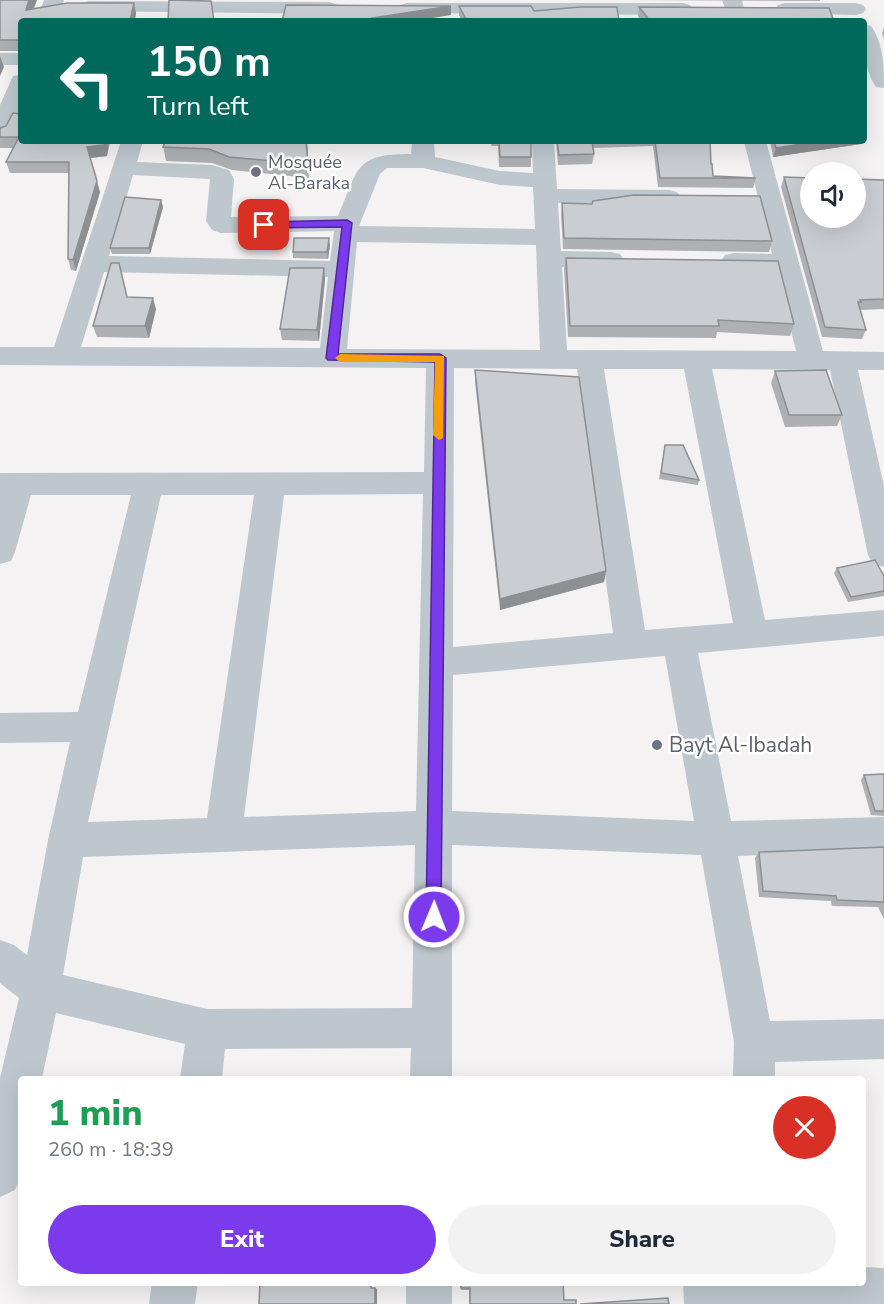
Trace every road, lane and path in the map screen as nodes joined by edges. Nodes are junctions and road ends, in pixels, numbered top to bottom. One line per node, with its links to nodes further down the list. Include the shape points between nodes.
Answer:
1 (164, 3): 2 (street); 7 (street)
2 (248, 4): 6 (street)
3 (558, 4): 4 (street); 9 (street)
4 (641, 4): 5 (street, via 705,9)
5 (733, 4): 10 (street, via 762,9)
6 (336, 5)
7 (51, 9)
8 (390, 9): 9 (street)
9 (448, 10)
10 (856, 10)
11 (867, 31): 12 (street)
12 (884, 32)
13 (867, 42): 16 (street)
14 (0, 58): 15 (street)
15 (18, 59)
16 (876, 76)
17 (18, 87): 18 (street)
18 (1, 124)
19 (131, 144): 23 (street)
20 (543, 144): 24 (street)
21 (755, 144): 30 (street, via 758,197)
22 (423, 151): 24 (street, via 500,178); 26 (street, via 376,164 369,171)
23 (123, 168): 26 (street, via 221,175 221,225); 31 (street)
24 (546, 188): 25 (street); 27 (street)
25 (687, 197)
26 (346, 229): 27 (street); 32 (street)
27 (549, 248): 28 (street); 37 (street)
28 (632, 260)
29 (715, 261): 30 (street)
30 (786, 262): 40 (street)
31 (93, 264): 32 (street); 34 (street)
32 (342, 269): 35 (street)
33 (0, 356): 34 (street)
34 (65, 356): 35 (street)
35 (332, 358): 36 (street)
36 (440, 358): 37 (street); 45 (street)
37 (554, 359): 38 (street)
38 (589, 359): 39 (street); 52 (street)
39 (696, 360): 40 (street); 50 (street)
40 (812, 360): 41 (street)
41 (842, 360): 42 (street); 48 (street)
42 (884, 361)
43 (149, 483): 44 (street); 46 (street); 54 (street)
44 (271, 483): 45 (street); 58 (street)
45 (439, 483): 53 (street)
46 (10, 484): 47 (street)
47 (0, 552)
48 (884, 555)
49 (884, 623): 50 (street)
50 (752, 635): 51 (street)
51 (679, 641): 52 (street); 59 (street)
52 (631, 645): 53 (street)
53 (436, 662): 56 (street)
54 (90, 726): 55 (street); 60 (street)
55 (0, 728)
56 (435, 827): 58 (street); 59 (street); 63 (street)
57 (884, 834): 59 (street)
58 (223, 835): 60 (street)
59 (716, 839): 66 (street)
60 (66, 840): 62 (street)
61 (0, 959): 62 (street)
62 (41, 990): 64 (street); 67 (street)
63 (432, 1028): 64 (street); 69 (street)
64 (207, 1029): 68 (street)
65 (884, 1039): 66 (street)
66 (754, 1060)
67 (22, 1076)
68 (201, 1076)
69 (431, 1076)
70 (18, 1093): 71 (street)
71 (0, 1176)
72 (174, 1286): 77 (street)
73 (429, 1286): 78 (street)
74 (706, 1286): 79 (street)
75 (769, 1286): 76 (street)
76 (873, 1296)
77 (172, 1304)
78 (429, 1304)
79 (707, 1304)

